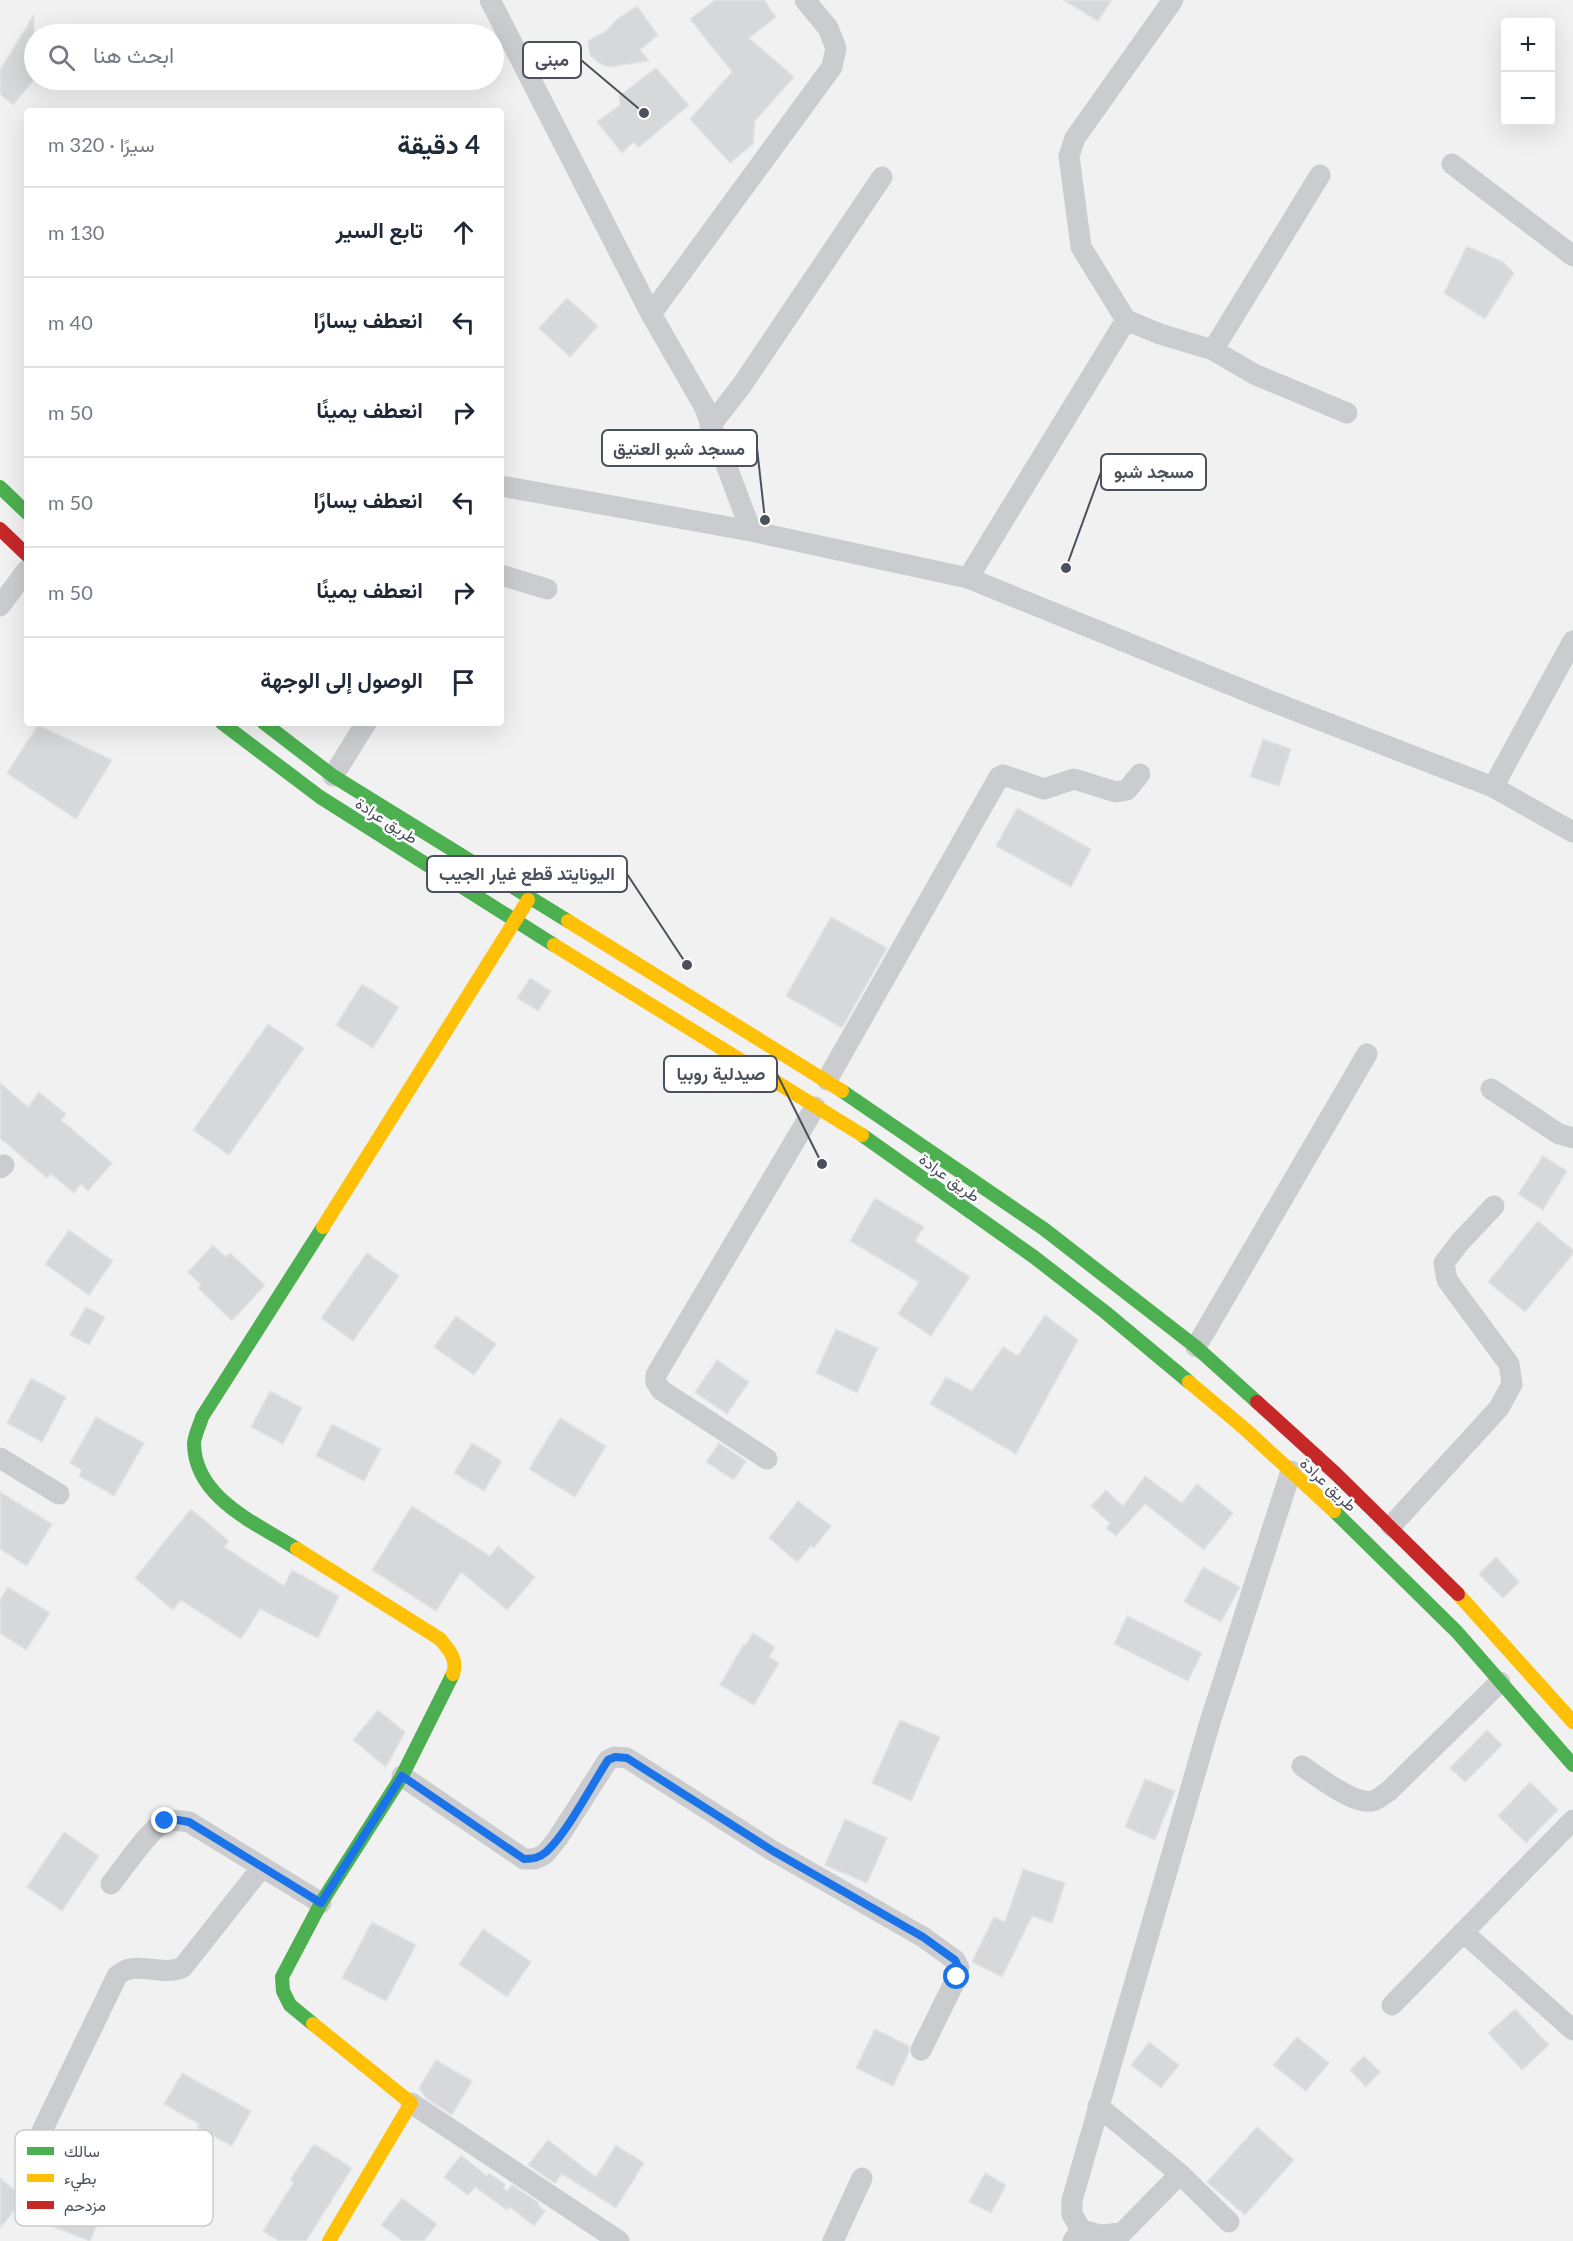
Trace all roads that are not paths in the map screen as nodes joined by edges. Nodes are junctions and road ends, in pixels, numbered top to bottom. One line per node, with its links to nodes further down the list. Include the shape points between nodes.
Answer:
1 (490, 0): 4 (street)
2 (805, 0): 10 (street, via 828,28 836,48 832,67)
3 (1173, 0): 11 (street, via 1076,138 1069,156 1081,248)
4 (502, 24)
5 (504, 27): 10 (street)
6 (1452, 164): 9 (street)
7 (1320, 175): 12 (street)
8 (882, 177): 14 (street)
9 (1573, 256)
10 (651, 314): 14 (street, via 704,406)
11 (1126, 320): 12 (street); 23 (street)
12 (1214, 350): 13 (street, via 1254,374)
13 (1347, 413)
14 (711, 426): 19 (street)
15 (0, 487): 17 (main road)
16 (504, 487): 19 (street)
17 (24, 510)
18 (0, 529): 20 (main road)
19 (751, 531): 23 (street)
20 (24, 552)
21 (24, 574): 25 (street)
22 (504, 576): 24 (street)
23 (968, 578): 32 (street)
24 (547, 589)
25 (0, 606)
26 (1573, 641): 32 (street)
27 (226, 726): 35 (main road, طريق عرادة, via 320,797)
28 (268, 726): 31 (main road, طريق عرادة)
29 (364, 726): 31 (street)
30 (1140, 774): 37 (street, via 1127,790 1116,792 1074,779 1044,789 999,777)
31 (333, 776): 34 (main road, طريق عرادة)
32 (1493, 787): 33 (street)
33 (1573, 832)
34 (530, 896): 35 (main road); 37 (main road, طريق عرادة)
35 (516, 922): 39 (main road, طريق عرادة); 52 (main road, via 202,1417 194,1443 201,1475 224,1503 440,1639 453,1654 455,1670)
36 (1367, 1054): 42 (street)
37 (827, 1080): 42 (main road, طريق عرادة, via 1044,1229)
38 (1491, 1089): 40 (street, via 1559,1134)
39 (815, 1107): 44 (street, via 656,1375 661,1390); 45 (main road, طريق عرادة, via 881,1147 1034,1257 1176,1370)
40 (1573, 1138)
41 (1494, 1206): 47 (street, via 1444,1263 1447,1281 1509,1364 1512,1384 1499,1408)
42 (1196, 1347): 47 (main road, طريق عرادة)
43 (0, 1458): 46 (street)
44 (767, 1459)
45 (1290, 1471): 48 (main road, طريق عرادة, via 1456,1632); 62 (street, via 1210,1722)
46 (59, 1494)
47 (1391, 1526): 49 (main road, طريق عرادة, via 1489,1627)
48 (1500, 1682): 50 (main road, طريق عرادة); 51 (street, via 1389,1791 1372,1801 1351,1796)
49 (1573, 1722)
50 (1573, 1764)
51 (1302, 1766)
52 (402, 1776): 56 (main road); 60 (street, via 524,1859 535,1859 545,1854 558,1838 608,1760 627,1758 955,1960 959,1968 957,1977)
53 (1573, 1820): 57 (street)
54 (262, 1867): 55 (street, via 189,1822 165,1821); 56 (street); 63 (street, via 183,1967 174,1971 131,1967 117,1976)
55 (111, 1884)
56 (321, 1903): 61 (main road, via 282,1977 283,1991 290,2006)
57 (1463, 1932): 58 (street); 59 (street)
58 (1392, 2005)
59 (1573, 2030)
60 (921, 2050)
61 (411, 2103): 69 (main road); 70 (street)
62 (1098, 2106): 64 (street); 67 (street, via 1072,2200)
63 (42, 2130)
64 (1180, 2174): 66 (street); 68 (street)
65 (862, 2178): 71 (street)
66 (1229, 2222)
67 (1077, 2235): 68 (street)
68 (1126, 2237)
69 (330, 2241)
70 (619, 2241)
71 (833, 2241)

